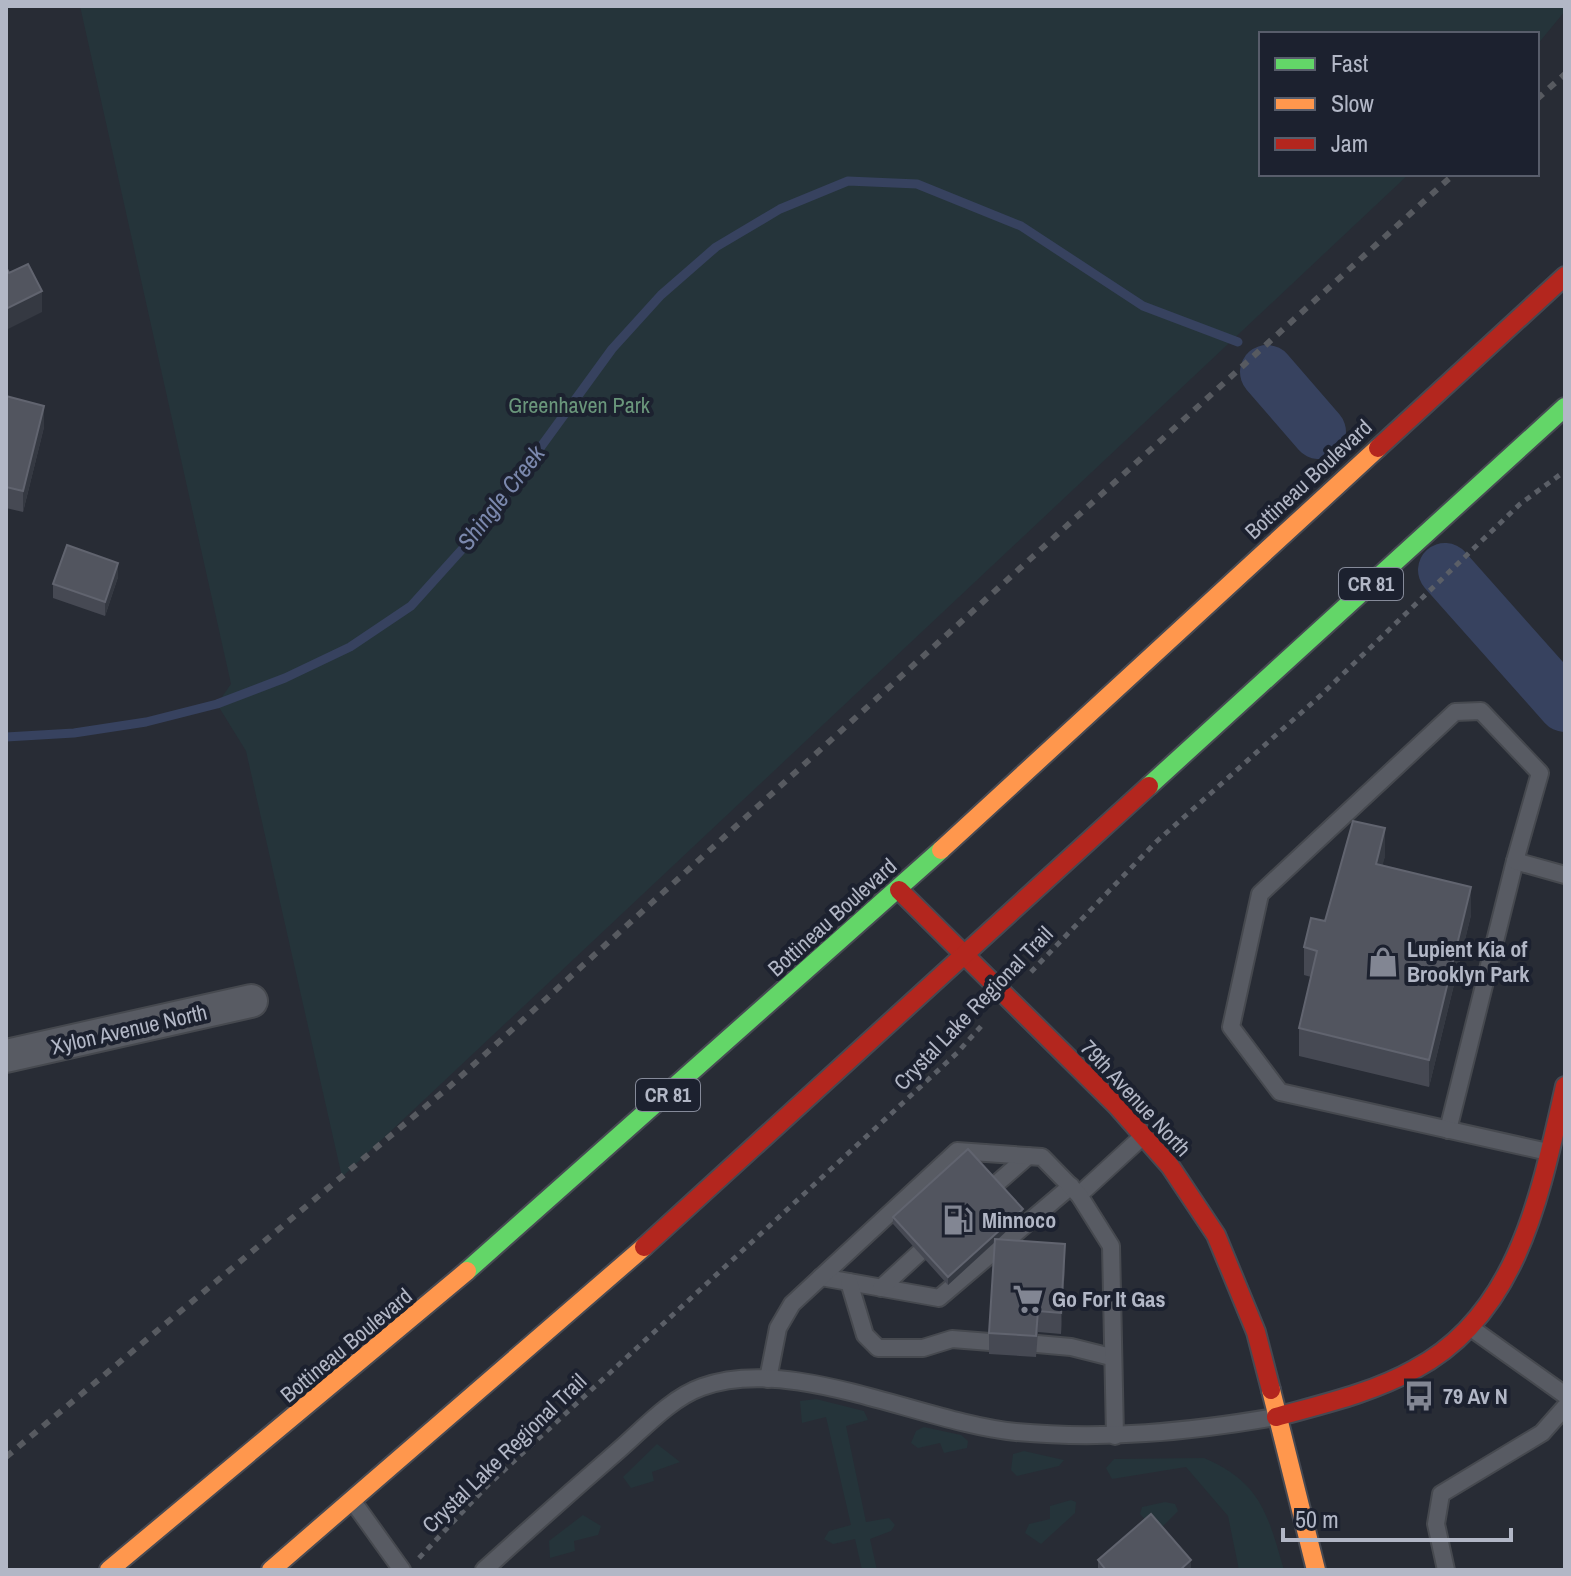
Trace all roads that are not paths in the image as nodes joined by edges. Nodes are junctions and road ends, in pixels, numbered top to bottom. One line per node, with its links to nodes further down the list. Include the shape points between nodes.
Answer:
1 (1565, 276): 5 (main road, Bottineau Boulevard / CR 81)
2 (1565, 407): 6 (main road, CR 81)
3 (1515, 861): 4 (lane); 10 (lane); 10 (lane, via 1540,773 1481,711 1455,712 1260,894 1231,1027 1280,1092)
4 (1565, 875)
5 (899, 890): 6 (main road, 79th Avenue North); 30 (main road, Bottineau Boulevard / CR 81, via 437,1300)
6 (964, 956): 11 (main road, 79th Avenue North); 29 (main road, CR 81, via 578,1307)
7 (251, 1001): 8 (street, Xylon Avenue North)
8 (6, 1056)
9 (1565, 1086): 12 (main road)
10 (1448, 1130): 12 (lane)
11 (1143, 1135): 15 (lane); 27 (main road, 79th Avenue North, via 1216,1235 1256,1332)
12 (1550, 1152): 20 (main road, via 1517,1255 1488,1308)
13 (1028, 1156): 14 (lane); 15 (lane, via 1042,1157); 17 (lane, via 957,1151)
14 (995, 1185)
15 (1075, 1190): 19 (lane, via 939,1298); 23 (lane, via 1109,1238)
16 (919, 1253): 19 (lane)
17 (821, 1277): 18 (lane); 24 (lane, via 792,1304 778,1328)
18 (849, 1282): 19 (lane); 21 (lane, via 865,1335 878,1348 923,1348 952,1339)
19 (881, 1288)
20 (1469, 1327): 25 (lane); 27 (main road, via 1456,1342 1407,1373)
21 (990, 1342)
22 (1037, 1344): 23 (lane)
23 (1111, 1357): 28 (lane)
24 (768, 1379): 28 (lane, via 794,1380 1012,1432); 33 (lane, via 701,1387 659,1414)
25 (1565, 1395)
26 (1565, 1407): 35 (lane, via 1542,1433 1441,1494 1436,1524)
27 (1276, 1417): 28 (lane, via 1192,1432); 34 (main road, 79th Avenue North)
28 (1115, 1436)
29 (353, 1502): 31 (main road, CR 81); 32 (lane)
30 (109, 1570)
31 (271, 1570)
32 (402, 1570)
33 (484, 1570)
34 (1316, 1570)
35 (1446, 1570)

